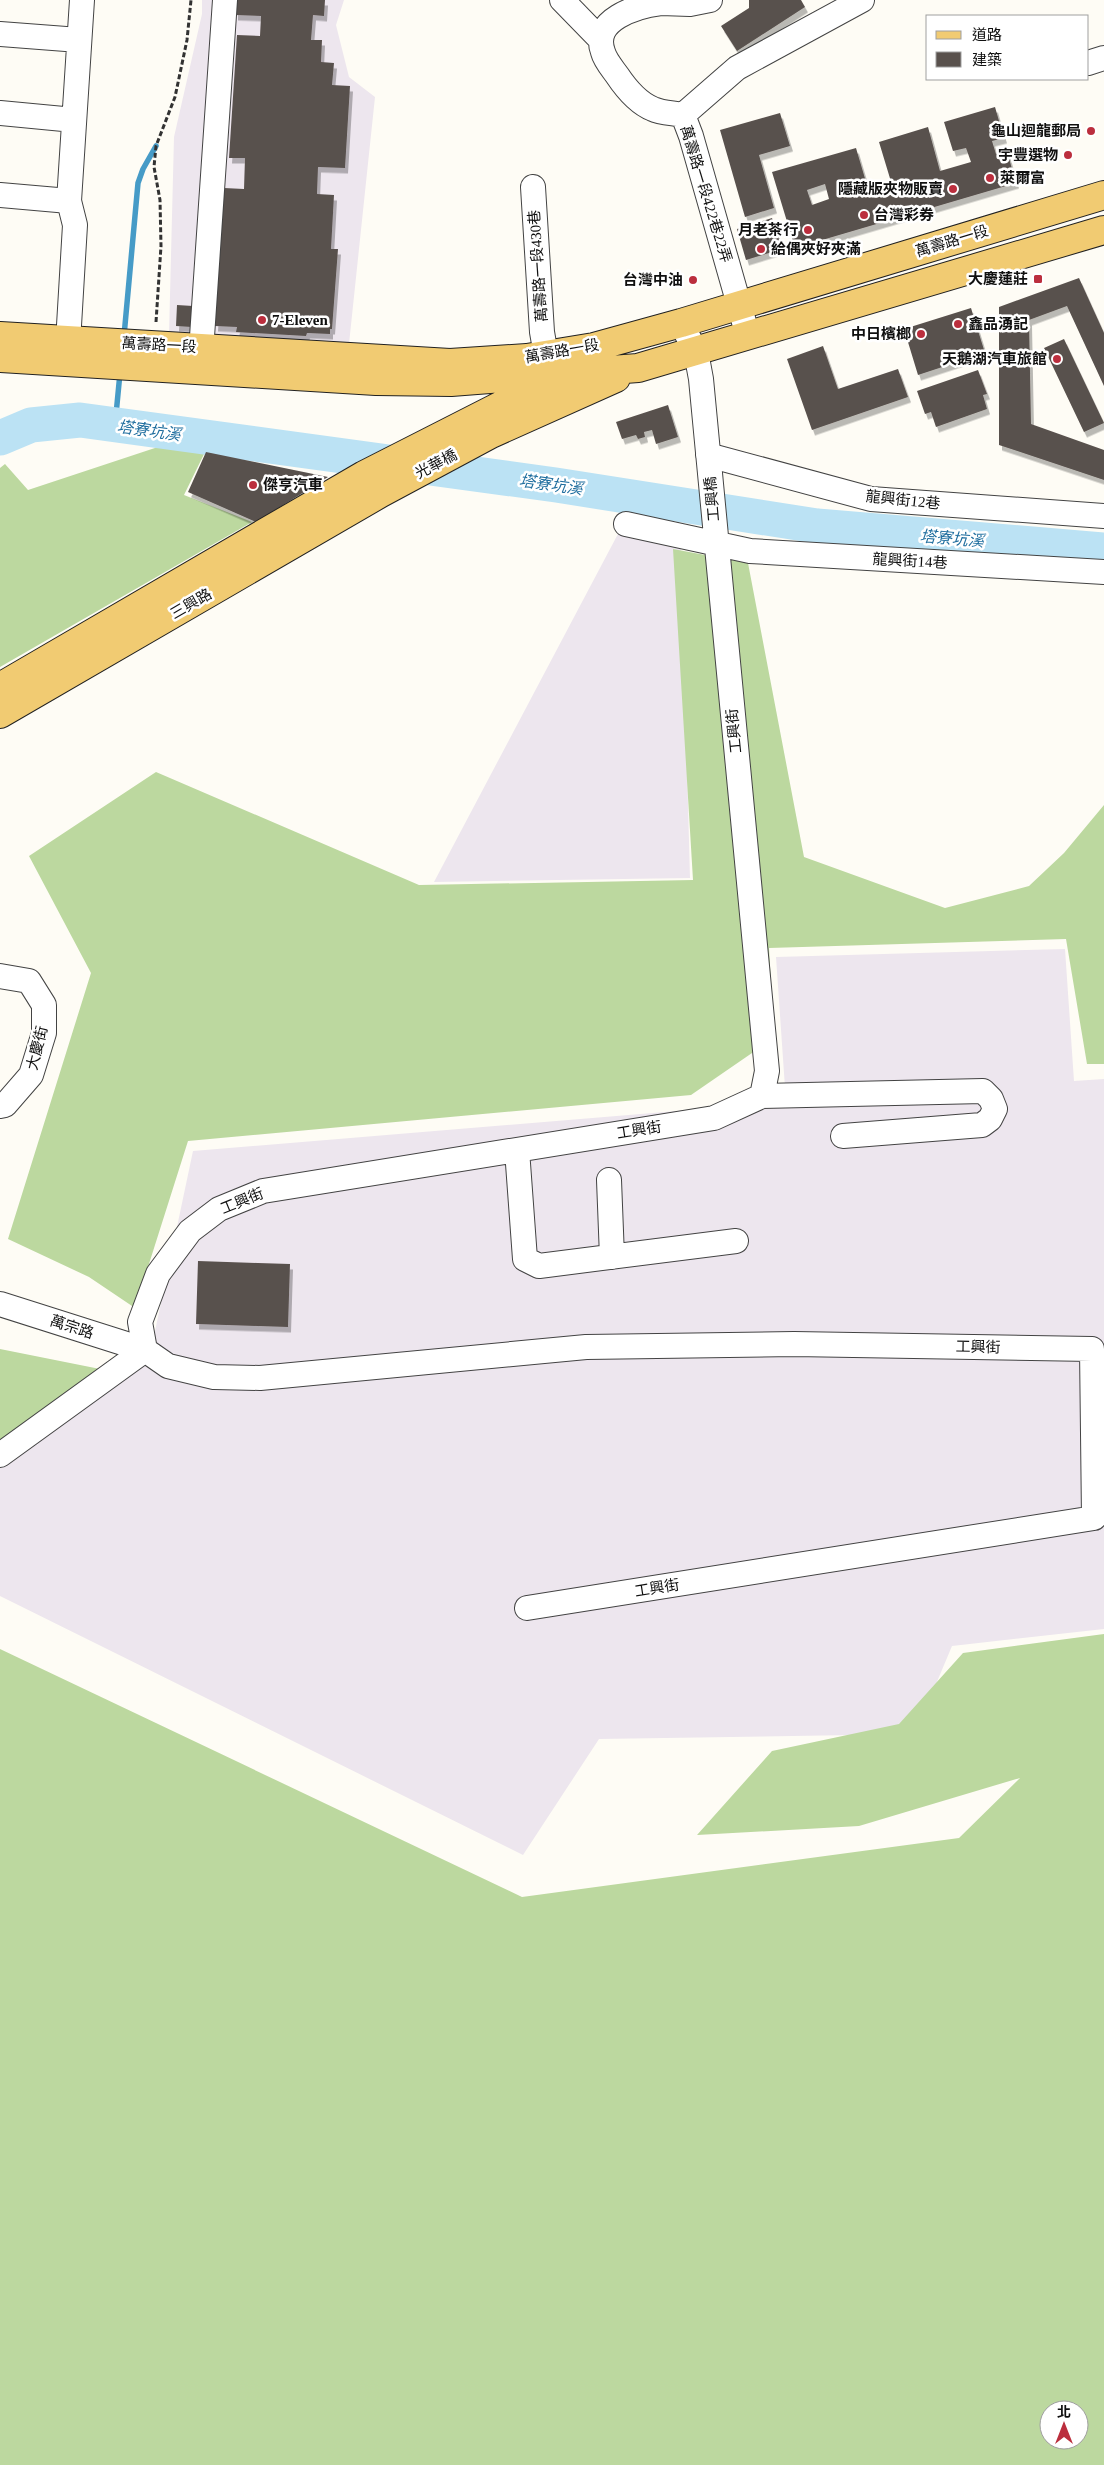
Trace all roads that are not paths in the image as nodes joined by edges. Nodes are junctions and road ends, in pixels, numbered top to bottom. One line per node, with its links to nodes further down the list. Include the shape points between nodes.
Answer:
1 (82, 0): 9 (street)
2 (225, 0): 27 (street)
3 (562, 0): 8 (street)
4 (710, 0): 6 (street, via 690,4)
5 (862, 0): 13 (street, 萬壽路一段422巷22弄, via 737,68)
6 (661, 2): 8 (street, via 644,5 617,17 605,27)
7 (0, 34): 9 (street)
8 (600, 38): 13 (street, via 603,53 626,89 652,109)
9 (79, 40): 14 (street)
10 (1104, 58): 11 (street)
11 (1089, 63)
12 (0, 113): 14 (street)
13 (683, 115): 20 (street, 萬壽路一段422巷22弄)
14 (74, 120): 18 (street)
15 (533, 187): 28 (street, 萬壽路一段430巷, via 542,332)
16 (1104, 194): 20 (main road, 萬壽路一段)
17 (0, 195): 18 (street)
18 (69, 201): 24 (street, via 75,226)
19 (1104, 230): 23 (main road)
20 (739, 305): 21 (main road, 萬壽路一段); 23 (street, 萬壽路一段422巷22弄)
21 (681, 323): 25 (street); 28 (main road, 萬壽路一段, via 594,346)
22 (0, 336): 24 (main road, 萬壽路一段)
23 (748, 336): 25 (main road)
24 (68, 351): 26 (main road, 萬壽路一段); 27 (main road, 萬壽路一段, via 150,353)
25 (696, 352): 28 (main road, via 638,368); 31 (street)
26 (0, 358)
27 (200, 359): 28 (main road, 萬壽路一段, via 450,363); 29 (main road, 萬壽路一段, via 376,381)
28 (560, 376): 29 (main road, 萬壽路一段); 30 (main road, 光華橋); 32 (main road, 光華橋, via 492,434)
29 (451, 382): 30 (main road, via 473,391 475,404)
30 (468, 421): 32 (main road, 光華橋)
31 (708, 455): 33 (street, 龍興街12巷, via 871,499); 35 (street, 工興橋)
32 (373, 484): 37 (main road, 三興路); 38 (main road, 三興路)
33 (1104, 516)
34 (626, 524): 35 (street, 龍興街14巷)
35 (716, 543): 36 (street, 龍興街14巷, via 750,551); 40 (street, 工興街, via 767,1071)
36 (1104, 572)
37 (0, 687)
38 (0, 714)
39 (0, 976): 41 (street, 大慶街, via 29,981 44,1004 44,1034 31,1075 5,1105)
40 (762, 1096): 42 (street, via 983,1091 995,1109 982,1125); 43 (street, 工興街, via 714,1118)
41 (0, 1106)
42 (843, 1136)
43 (517, 1150): 46 (street, via 524,1259 539,1266); 49 (street, 工興街, via 263,1191 219,1209 190,1230 158,1274 140,1322)
44 (609, 1180): 46 (street)
45 (736, 1241): 46 (street)
46 (612, 1257)
47 (0, 1304): 49 (street, 萬宗路)
48 (1098, 1349): 49 (street, 工興街, via 794,1344 586,1347 260,1378 214,1377 168,1366); 51 (street, 工興街, via 1094,1518)
49 (145, 1350): 50 (street)
50 (0, 1455)
51 (527, 1608)

